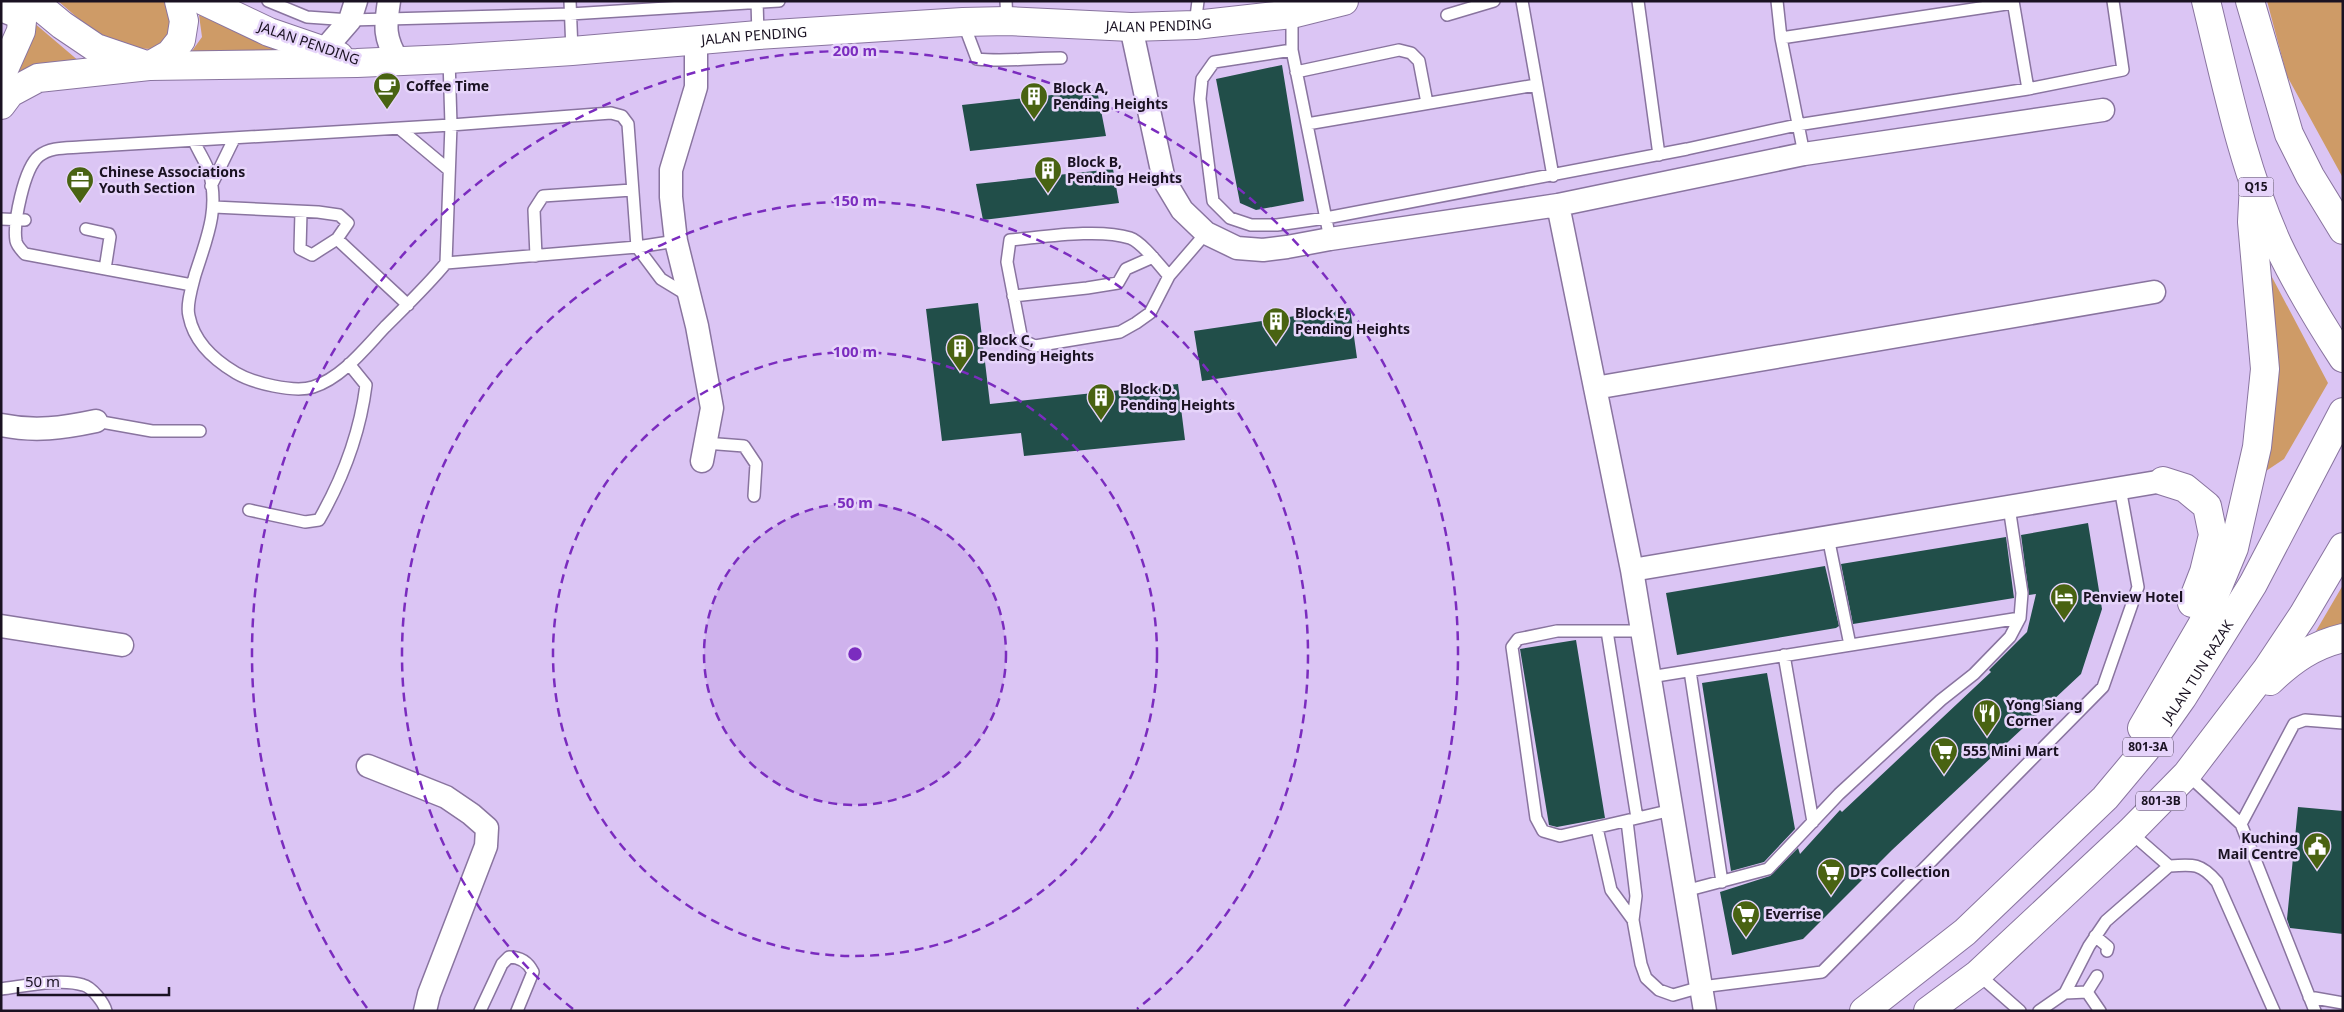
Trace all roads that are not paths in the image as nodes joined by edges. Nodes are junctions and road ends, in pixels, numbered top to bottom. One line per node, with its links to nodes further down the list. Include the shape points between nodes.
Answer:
1 (179, 1): 36 (main road, via 184,21 181,40 170,54)
2 (204, 1): 29 (main road, JALAN PENDING, via 269,32)
3 (268, 1): 18 (lane, via 307,17)
4 (570, 1): 21 (lane)
5 (779, 1): 14 (lane)
6 (1344, 1): 22 (main road, JALAN PENDING)
7 (1494, 1): 23 (lane)
8 (1522, 1): 39 (lane)
9 (1638, 1): 51 (lane)
10 (1777, 1): 27 (lane)
11 (2113, 1): 40 (lane, via 2123,70)
12 (2206, 1): 54 (main road, Q15)
13 (2250, 1): 64 (main road, via 2289,134)
14 (757, 2): 21 (lane); 26 (lane)
15 (2013, 2): 27 (lane); 40 (lane)
16 (14, 9): 36 (main road, via 62,25 96,48); 38 (main road, via 22,30)
17 (387, 10): 18 (lane); 21 (lane); 34 (street, via 388,44)
18 (353, 11): 29 (street)
19 (1006, 11): 24 (main road, JALAN PENDING); 25 (main road, JALAN PENDING)
20 (1196, 13): 22 (main road, JALAN PENDING); 25 (main road, JALAN PENDING)
21 (570, 14): 31 (lane)
22 (1292, 14): 30 (lane)
23 (1447, 15)
24 (963, 22): 26 (main road, JALAN PENDING); 33 (lane, via 977,59 1002,62)
25 (1131, 27): 65 (street, via 1164,180 1182,210)
26 (758, 35): 28 (main road, JALAN PENDING)
27 (1782, 38): 45 (lane)
28 (696, 41): 31 (main road, JALAN PENDING); 67 (street, via 696,87 671,170)
29 (324, 50): 35 (main road, JALAN PENDING)
30 (1292, 50): 37 (lane); 62 (lane, via 1214,62 1202,79 1200,99 1213,200 1230,218 1251,225)
31 (572, 51): 32 (main road, JALAN PENDING)
32 (449, 58): 34 (main road, JALAN PENDING); 46 (lane)
33 (1061, 58)
34 (398, 61): 35 (main road, JALAN PENDING)
35 (357, 63): 36 (main road)
36 (149, 66): 42 (main road, via 38,78 10,93)
37 (1296, 72): 41 (lane, via 1399,50 1411,53 1418,61); 44 (lane)
38 (1, 76)
39 (1536, 85): 41 (lane); 53 (lane)
40 (2028, 89): 45 (lane)
41 (1427, 103): 44 (lane)
42 (1, 105)
43 (2103, 110): 50 (street)
44 (1307, 124): 62 (lane)
45 (1797, 125): 50 (lane); 51 (lane)
46 (451, 126): 47 (lane); 52 (lane); 56 (lane, via 611,113 622,116 628,124)
47 (400, 129): 48 (lane); 52 (lane)
48 (234, 139): 49 (lane); 55 (lane)
49 (194, 141): 55 (lane, via 209,172); 61 (lane, via 51,150 38,157 24,180)
50 (1804, 154): 57 (street)
51 (1660, 155): 53 (lane)
52 (449, 170): 71 (lane)
53 (1553, 176): 62 (lane)
54 (2254, 184): 79 (main road, Q15, via 2278,245 2311,309); 105 (main road, via 2252,222 2265,369 2257,448 2234,548 2202,625)
55 (211, 186): 58 (lane)
56 (632, 190): 68 (lane); 69 (lane, via 543,196 534,210)
57 (1558, 205): 62 (street); 81 (street)
58 (214, 207): 59 (lane); 74 (lane)
59 (301, 212): 66 (lane, via 339,215 348,223); 66 (lane, via 300,249 312,255)
60 (1, 219): 61 (lane)
61 (21, 220): 72 (lane, via 16,242 24,254)
62 (1328, 228): 65 (street, via 1287,247 1254,249 1237,248)
63 (86, 229): 72 (lane, via 109,234)
64 (2343, 230)
65 (1206, 233): 73 (lane)
66 (337, 239): 78 (lane)
67 (676, 241): 68 (lane); 77 (street)
68 (637, 247): 69 (lane); 77 (lane, via 661,278)
69 (536, 256): 71 (lane)
70 (1152, 257): 73 (lane); 76 (lane, via 1126,269 1118,283); 76 (lane, via 1132,239 1113,236 1094,234 1010,240 1007,262)
71 (446, 264): 78 (lane)
72 (105, 269): 74 (lane)
73 (1169, 276): 76 (lane, via 1150,313 1120,332 1043,345 1034,346 1022,340)
74 (192, 285): 80 (lane, via 188,314 194,334 223,365 248,380 272,386 312,388)
75 (2154, 292): 81 (street)
76 (1012, 296)
77 (690, 297): 86 (street, via 712,408)
78 (408, 305): 80 (lane)
79 (2343, 358)
80 (348, 364): 91 (lane, via 366,385 362,418 345,466 320,520 305,522)
81 (1595, 388): 94 (street)
82 (2343, 412): 110 (main road, JALAN TUN RAZAK / 801-3A, via 2253,584 2146,749)
83 (96, 421): 84 (street, via 58,429); 85 (lane, via 152,430)
84 (1, 425)
85 (200, 431)
86 (704, 452): 89 (lane, via 744,446 756,464)
87 (2162, 481): 88 (street); 105 (main road, via 2185,488 2207,506 2213,535 2204,572)
88 (2120, 488): 90 (street); 125 (lane, via 2138,587 2103,687 1822,972)
89 (754, 496)
90 (2009, 507): 92 (street); 95 (lane, via 2022,593)
91 (249, 510)
92 (1828, 537): 94 (street); 101 (lane)
93 (2343, 547): 106 (main road, 801-3B, via 2304,615)
94 (1632, 570): 98 (street)
95 (2020, 618): 101 (lane); 113 (lane, via 2010,636 1974,674 1941,700)
96 (1, 626): 100 (street)
97 (1606, 631): 98 (lane); 112 (lane); 115 (lane, via 1557,632 1518,639 1512,647 1536,818 1543,831 1560,836)
98 (1642, 631): 104 (street)
99 (2343, 638): 106 (main road, via 2326,642 2293,660)
100 (122, 645)
101 (1850, 645): 102 (lane)
102 (1784, 656): 103 (lane); 113 (lane)
103 (1690, 670): 104 (lane); 118 (lane)
104 (1650, 677): 111 (street)
105 (2164, 688): 110 (main road)
106 (2229, 720): 109 (main road, 801-3B)
107 (2343, 723): 114 (lane, via 2304,720 2294,724)
108 (368, 766): 132 (street, via 446,797 487,828 486,846)
109 (2187, 774): 114 (lane); 116 (main road, 801-3B)
110 (2105, 798): 136 (main road, JALAN TUN RAZAK / 801-3A, via 1965,932)
111 (1672, 810): 112 (lane); 119 (street)
112 (1632, 819): 115 (lane); 120 (lane, via 1636,896)
113 (1813, 822): 118 (lane, via 1768,869)
114 (2241, 824): 129 (lane)
115 (1597, 828): 120 (lane, via 1610,890)
116 (2130, 832): 117 (lane); 123 (main road, 801-3B)
117 (2169, 866): 121 (lane, via 2106,921); 141 (lane, via 2192,864 2208,872 2217,882)
118 (1722, 882): 119 (lane)
119 (1685, 891): 125 (street)
120 (1633, 920): 125 (lane, via 1646,978 1659,990 1673,995)
121 (2095, 936): 122 (lane, via 2108,947); 127 (lane)
122 (2107, 951)
123 (1978, 974): 137 (main road, 801-3B); 138 (lane)
124 (2097, 976): 128 (lane)
125 (1701, 987): 135 (street)
126 (1, 989): 131 (lane, via 68,982 86,985)
127 (2065, 992): 128 (lane); 139 (lane)
128 (2086, 992): 140 (lane)
129 (2309, 996): 130 (lane); 142 (lane)
130 (2343, 1003)
131 (106, 1011)
132 (425, 1011)
133 (480, 1011): 134 (lane, via 502,964 516,957 530,964 533,972)
134 (517, 1011)
135 (1705, 1011)
136 (1864, 1011)
137 (1928, 1011)
138 (2020, 1011)
139 (2039, 1011)
140 (2100, 1011)
141 (2274, 1011)
142 (2315, 1011)

